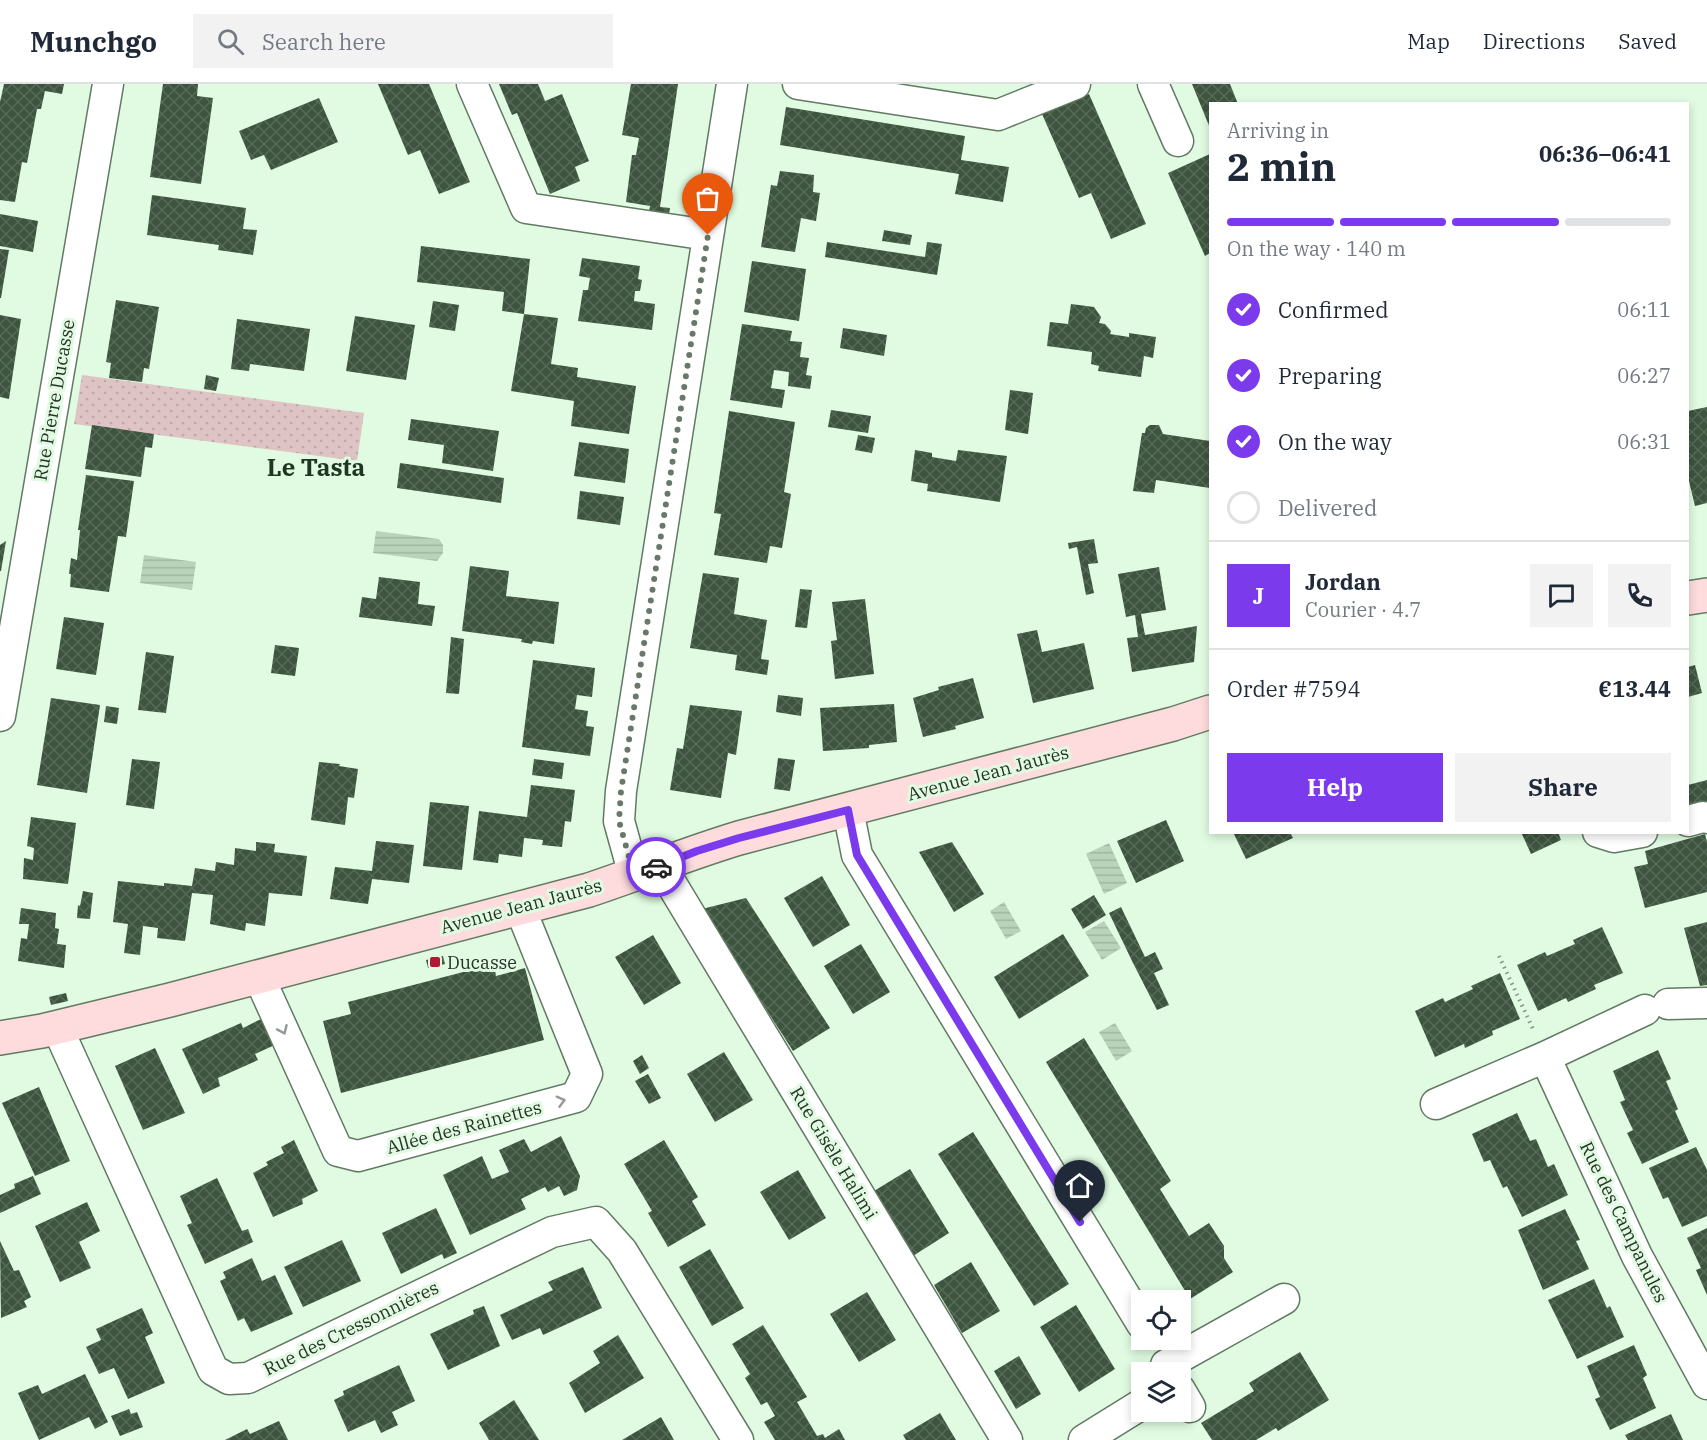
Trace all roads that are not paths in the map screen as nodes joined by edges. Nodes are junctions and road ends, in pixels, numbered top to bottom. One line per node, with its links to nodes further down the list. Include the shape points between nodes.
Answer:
1 (108, 84): 12 (street, Rue Pierre Ducasse)
2 (472, 84): 8 (street, via 526,208)
3 (732, 84): 8 (street, Rue Gisèle Halimi)
4 (798, 84): 5 (street, via 998,115)
5 (1075, 84)
6 (1153, 84): 7 (street)
7 (1178, 141)
8 (708, 235): 18 (street, Rue Gisèle Halimi, via 621,791 619,821)
9 (1707, 595): 10 (street)
10 (1689, 598)
11 (1209, 712): 13 (street, Avenue Jean Jaurès)
12 (0, 717)
13 (848, 810): 18 (street, Avenue Jean Jaurès, via 739,838); 27 (street, via 857,855)
14 (1707, 818): 15 (street)
15 (1689, 821)
16 (1604, 834): 17 (street)
17 (1631, 834)
18 (647, 870): 19 (street, Avenue Jean Jaurès); 32 (street, Rue Gisèle Halimi)
19 (520, 908): 20 (street, Avenue Jean Jaurès); 20 (street, Allée des Rainettes, one-way to 19, via 338,1150 358,1156 576,1097 586,1074)
20 (259, 977): 22 (street, Avenue Jean Jaurès)
21 (1707, 1003): 24 (street, via 1657,1007)
22 (57, 1027): 23 (street, Avenue Jean Jaurès); 31 (street, Rue des Cressonnières, via 213,1370 229,1379 248,1378 552,1232 596,1222 622,1251)
23 (0, 1038)
24 (1545, 1057): 25 (street); 29 (street, Rue des Campanules, via 1637,1256)
25 (1436, 1104)
26 (1284, 1299): 28 (street)
27 (1131, 1306)
28 (1191, 1373)
29 (1707, 1384)
30 (1131, 1411): 33 (street)
31 (738, 1440)
32 (1007, 1440)
33 (1084, 1440)

